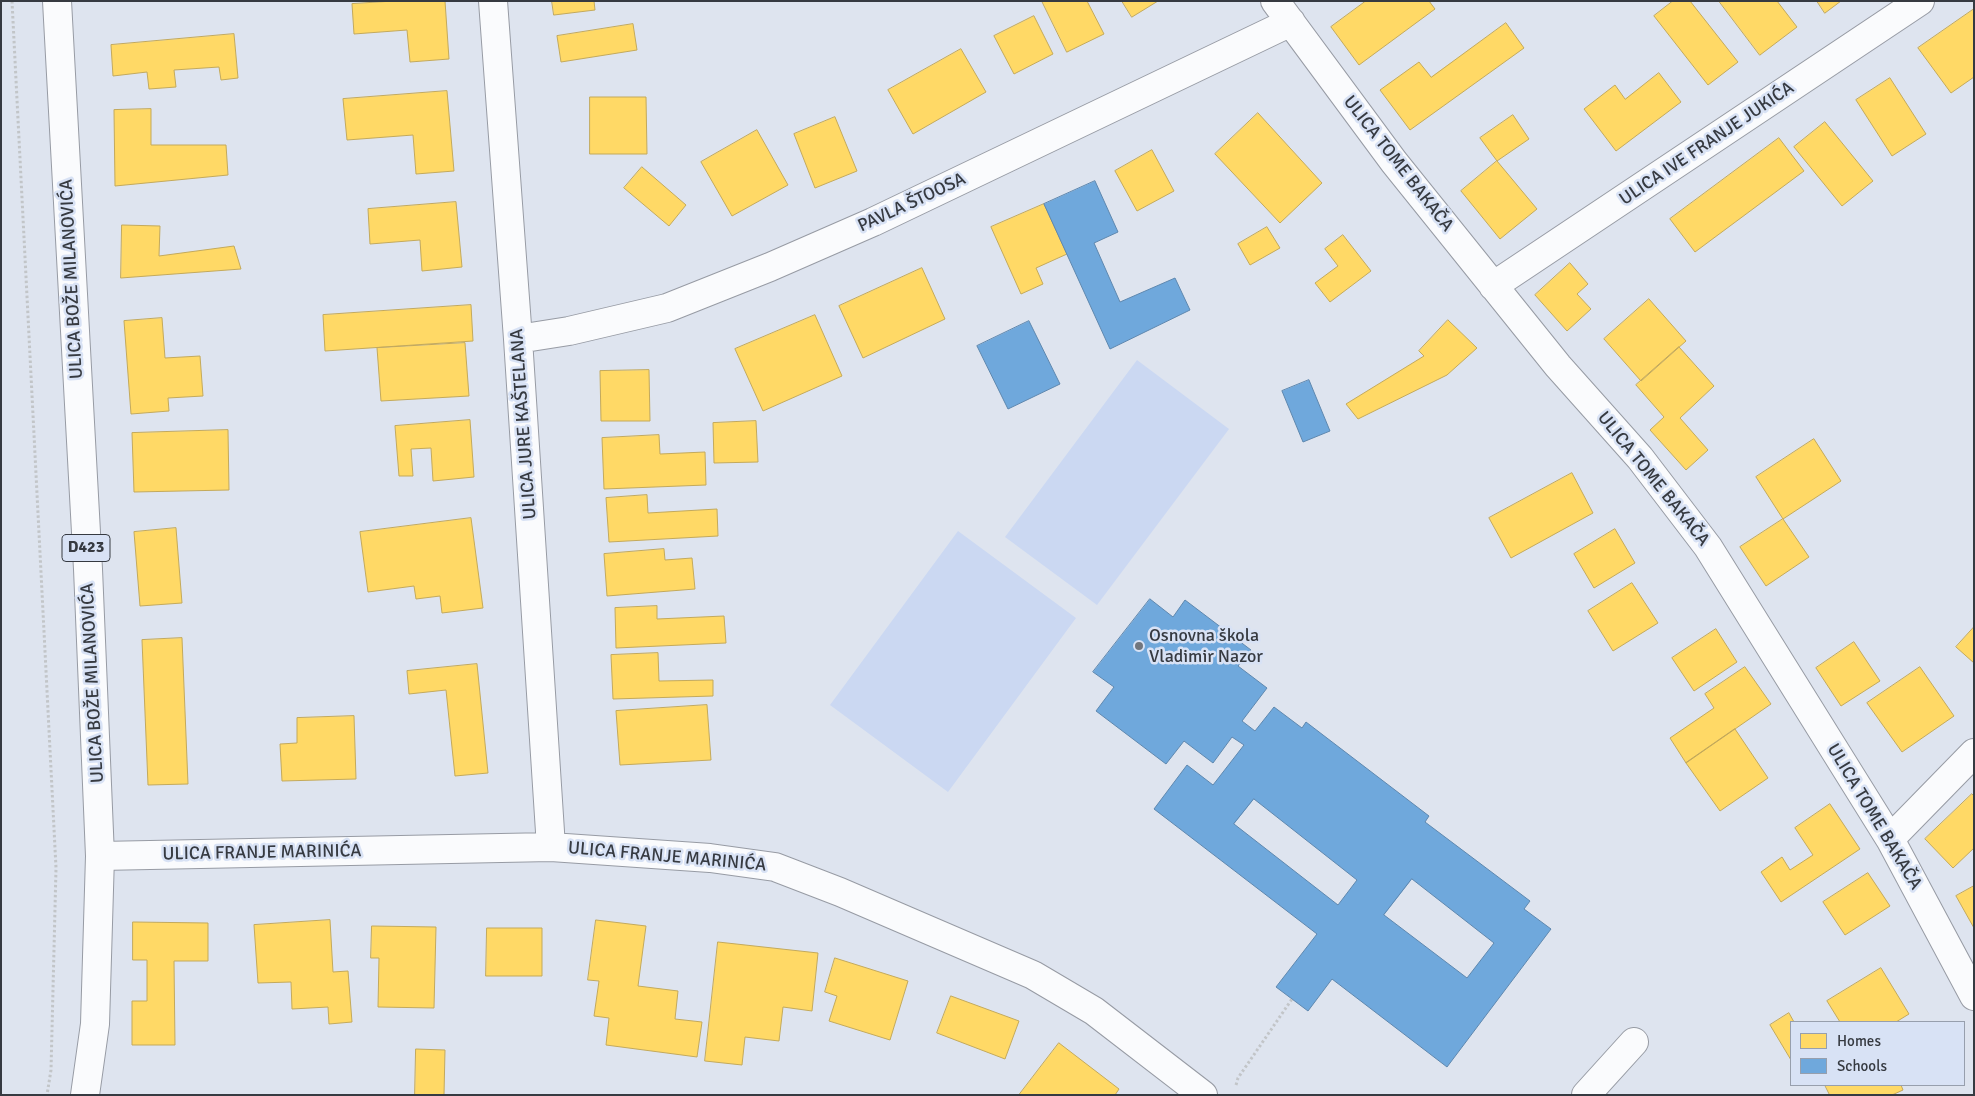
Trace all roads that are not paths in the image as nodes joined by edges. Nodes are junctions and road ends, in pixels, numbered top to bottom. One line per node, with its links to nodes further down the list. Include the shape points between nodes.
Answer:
1 (57, 1): 10 (street, ULICA BOŽE MILANOVIĆA / D423)
2 (493, 1): 6 (street, ULICA JURE KAŠTELANA)
3 (1920, 1): 5 (street, ULICA IVE FRANJE JUKIĆA)
4 (1283, 12): 5 (street, ULICA TOME BAKAČA, via 1394,162); 6 (street, PAVLA ŠTOOSA, via 874,222 770,267 667,308 569,331)
5 (1493, 286): 8 (street, ULICA TOME BAKAČA, via 1558,366 1640,458 1708,547)
6 (518, 339): 9 (street, ULICA JURE KAŠTELANA)
7 (1974, 753): 8 (street)
8 (1890, 839): 11 (street, ULICA TOME BAKAČA)
9 (551, 847): 10 (street, ULICA FRANJE MARINIĆA); 14 (street, ULICA FRANJE MARINIĆA, via 710,858 775,867 1033,975 1094,1011)
10 (100, 856): 13 (street, ULICA BOŽE MILANOVIĆA / D423, via 95,1024)
11 (1974, 996)
12 (1634, 1042): 15 (street)
13 (85, 1095)
14 (1204, 1095)
15 (1586, 1095)

